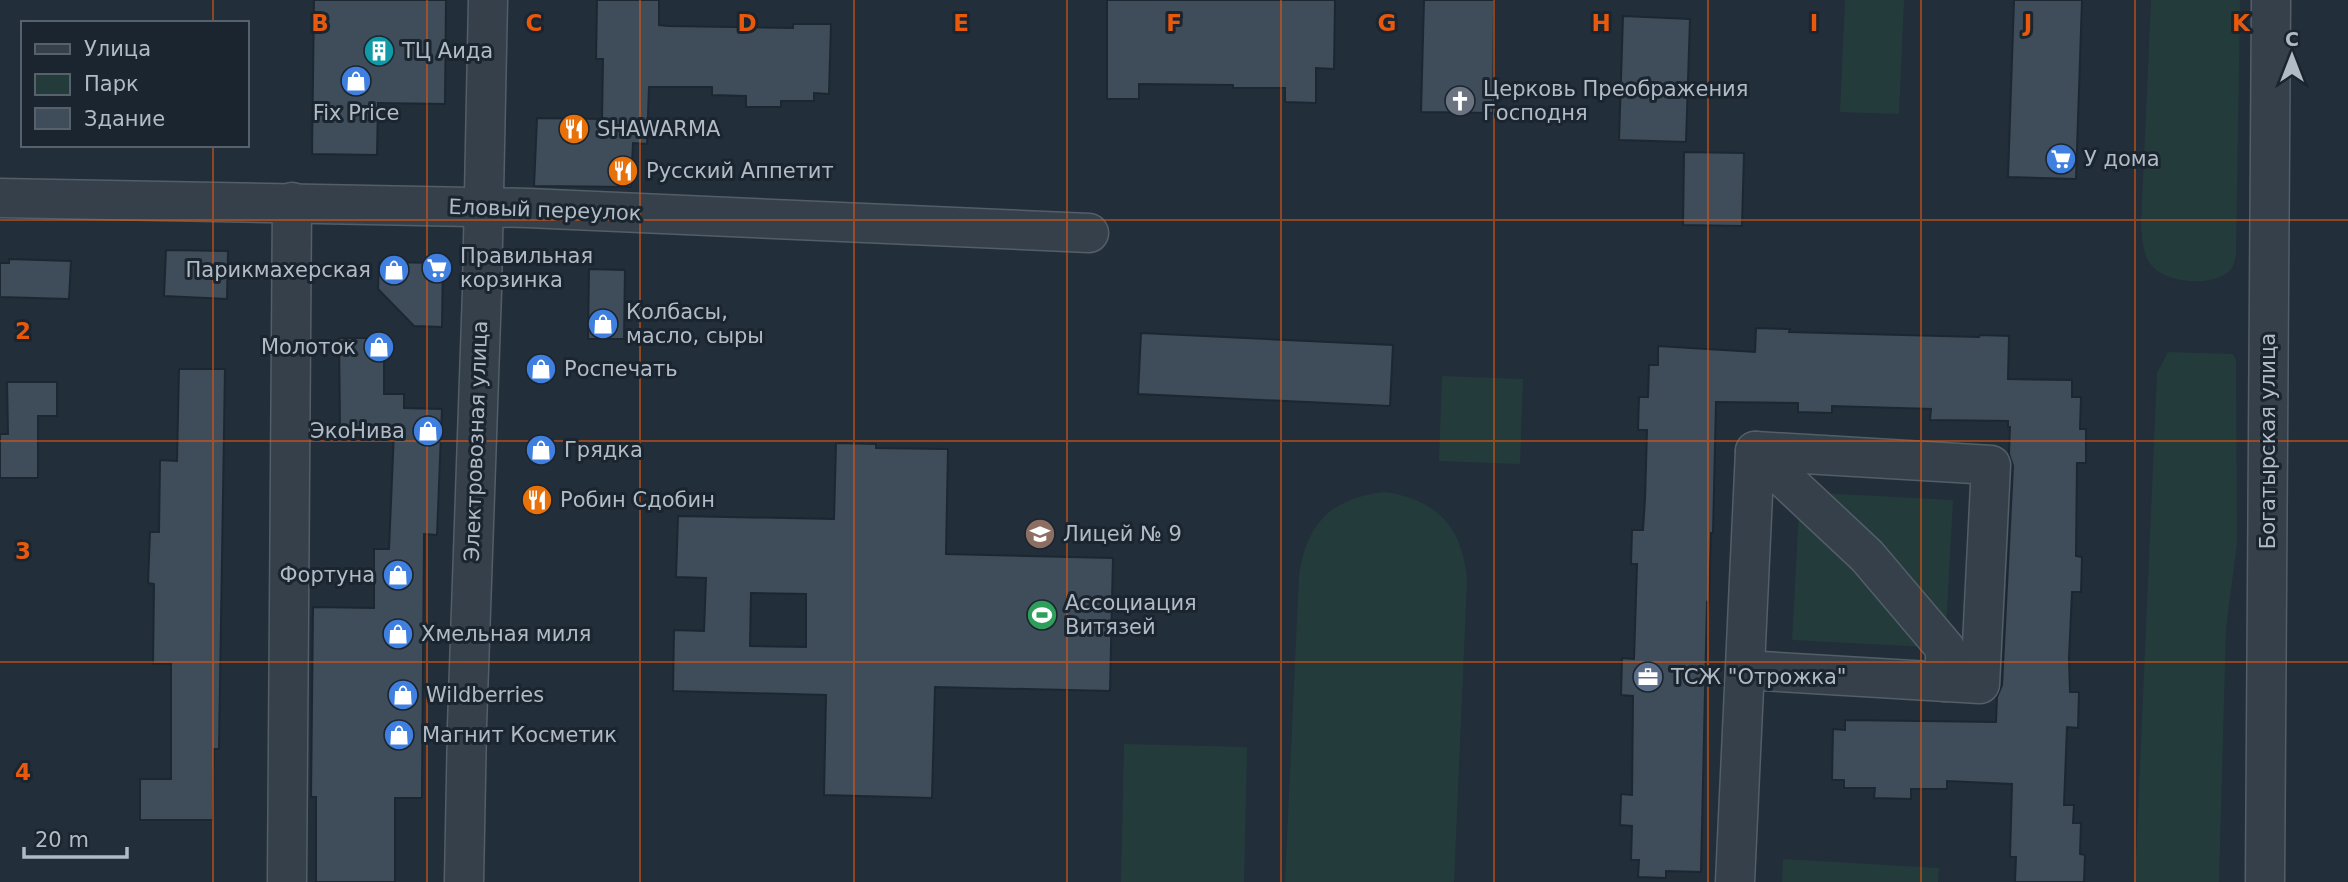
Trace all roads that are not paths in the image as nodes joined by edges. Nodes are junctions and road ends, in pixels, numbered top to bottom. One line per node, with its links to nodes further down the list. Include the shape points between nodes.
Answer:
1 (488, 0): 5 (street, Электровозная улица)
2 (2272, 0): 13 (street, Богатырская улица)
3 (0, 198): 4 (street, Еловый переулок)
4 (292, 202): 5 (street, Еловый переулок); 10 (street)
5 (485, 207): 6 (street, Еловый переулок); 11 (street, Электровозная улица)
6 (1089, 233)
7 (1755, 451): 8 (street); 9 (street, via 1867,556 1945,648); 9 (street, via 1992,466 1980,684)
8 (1745, 670): 9 (street); 12 (street)
9 (1945, 682)
10 (287, 882)
11 (464, 882)
12 (1735, 882)
13 (2265, 882)

